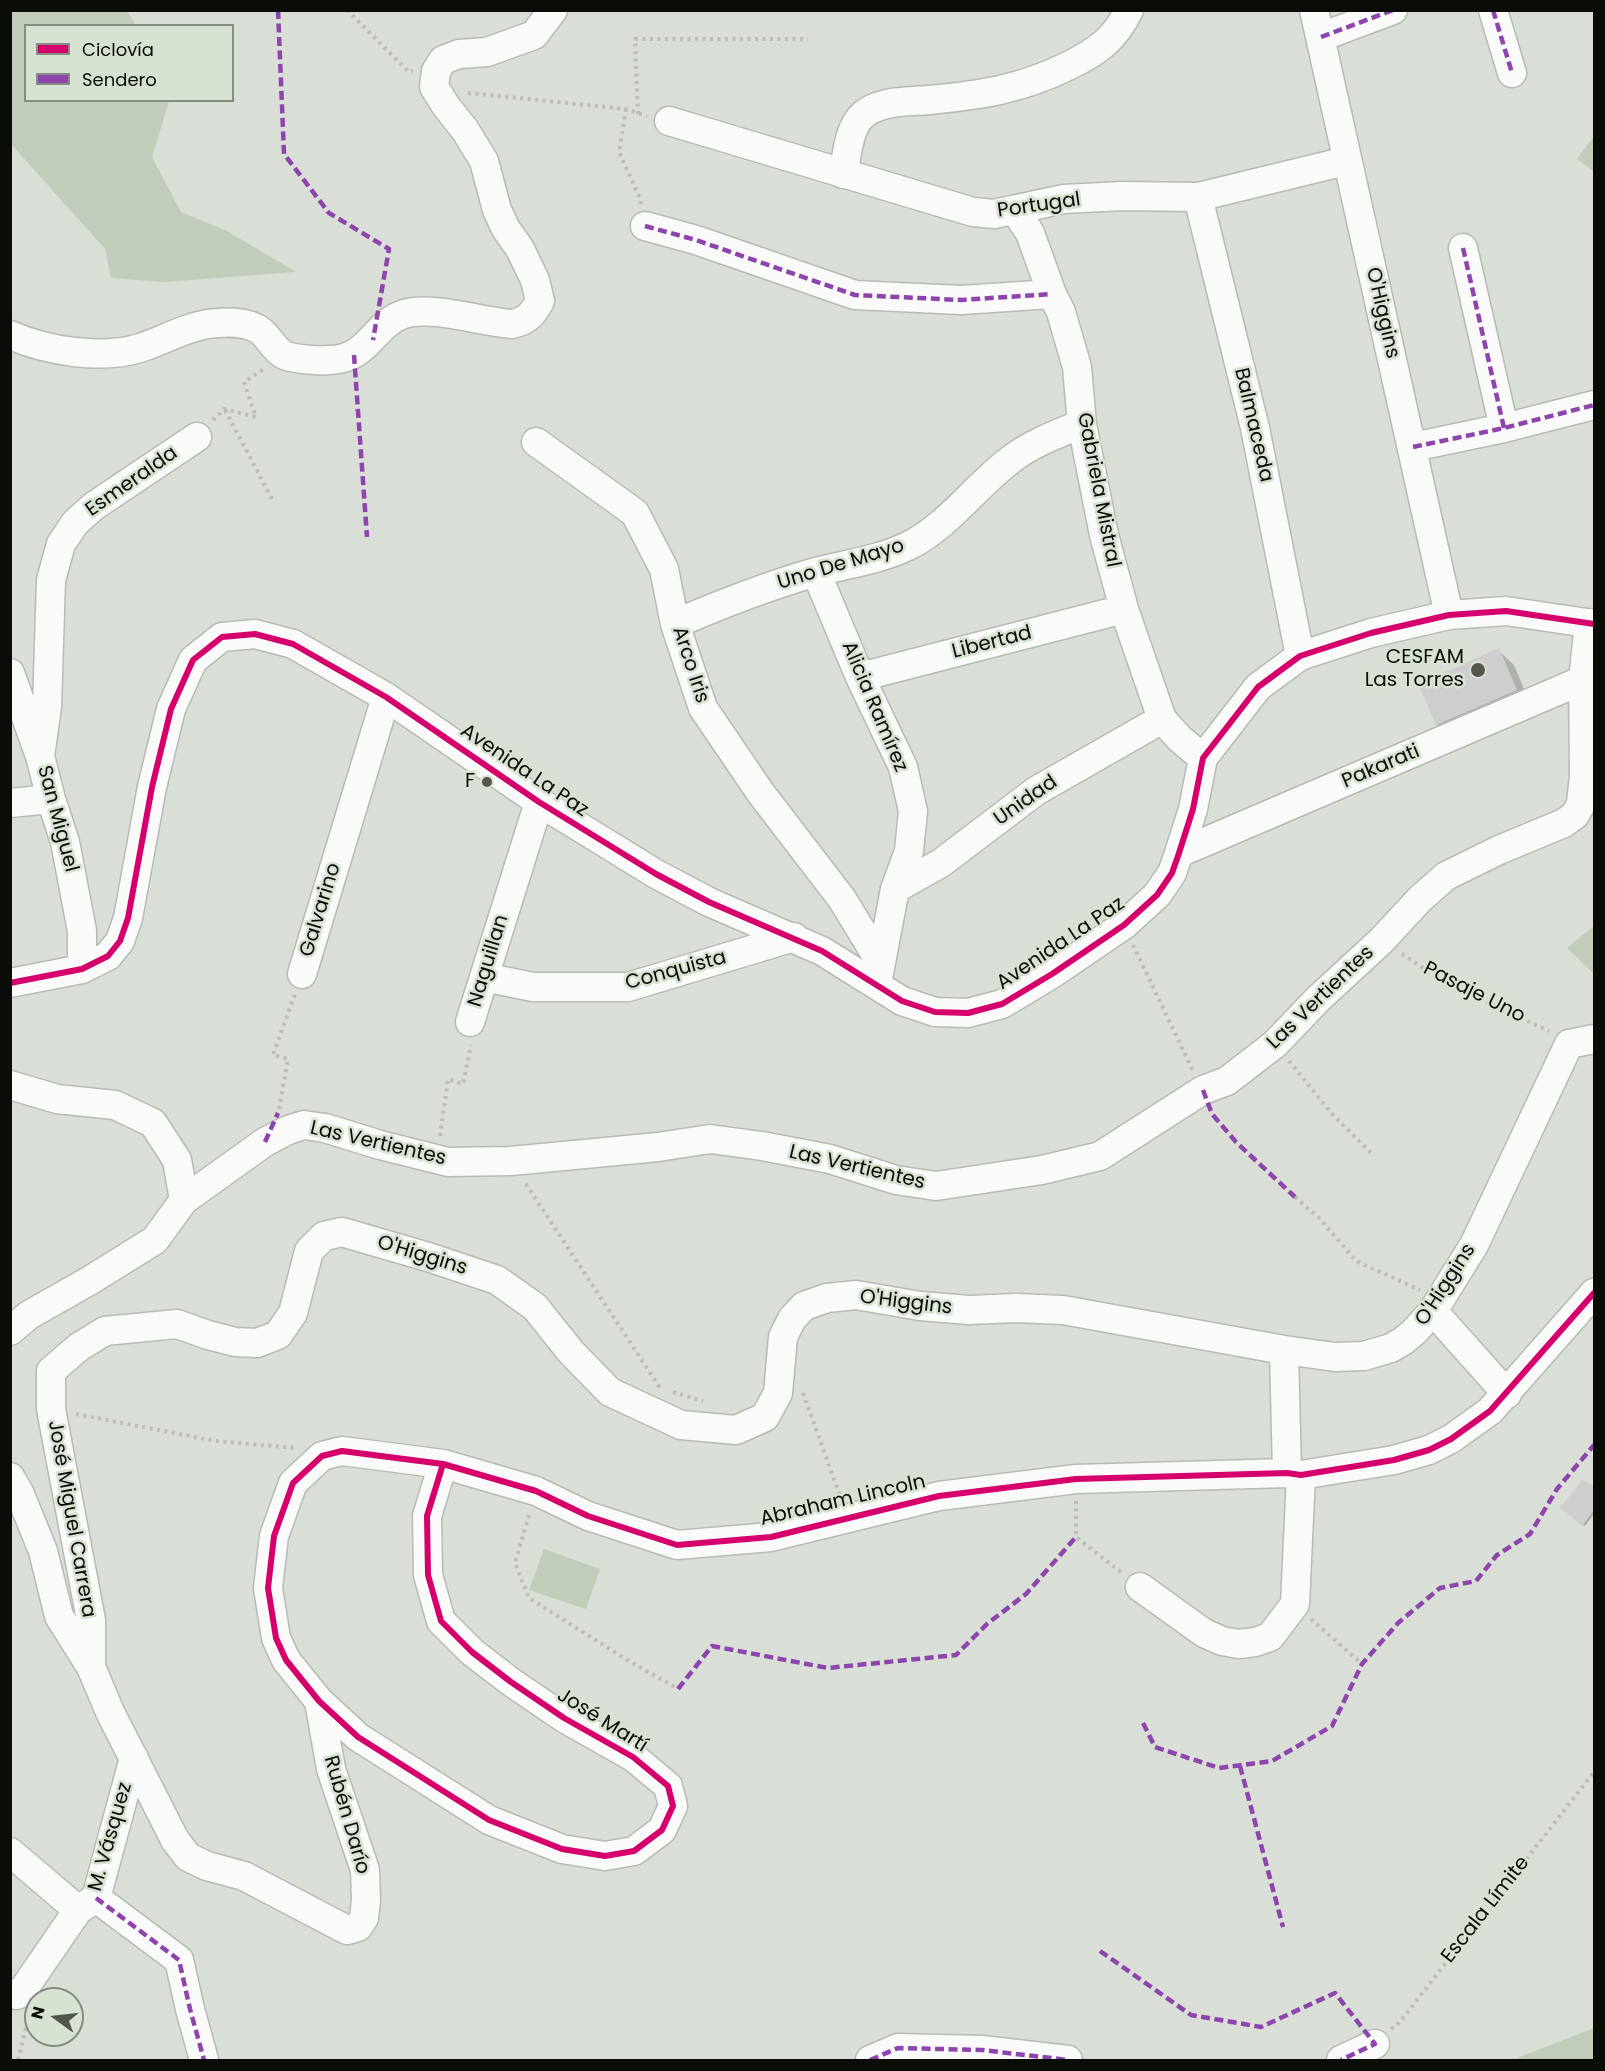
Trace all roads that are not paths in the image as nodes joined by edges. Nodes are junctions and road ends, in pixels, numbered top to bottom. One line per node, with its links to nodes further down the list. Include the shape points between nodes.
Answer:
1 (553, 10): 15 (street, via 534,35 488,52 459,54 443,60 436,71 434,87 484,161 497,210 535,280 540,300 524,322 512,324 421,312 404,314 386,323 354,355 331,361 285,356 259,330 237,324 193,328 136,349 107,354 26,342)
2 (1129, 10): 9 (street, via 1115,35 1094,52 1047,77 1010,89 872,109 860,118 851,134)
3 (1393, 10): 5 (street)
4 (1492, 10): 6 (street)
5 (1318, 24): 8 (street, O'Higgins)
6 (1512, 73)
7 (669, 121): 9 (street, Portugal)
8 (1346, 161): 10 (street, Portugal); 21 (street, O'Higgins)
9 (843, 174): 11 (street, Portugal, via 973,212)
10 (1198, 196): 11 (street, Portugal, via 1064,200); 27 (street, Balmaceda, via 1255,428)
11 (1015, 210): 14 (street, Gabriela Mistral, via 1030,233)
12 (645, 226): 14 (street, via 855,295 961,300)
13 (1463, 248): 18 (street)
14 (1052, 294): 17 (street, Gabriela Mistral, via 1077,367)
15 (10, 335)
16 (1594, 405): 18 (street)
17 (1082, 424): 22 (street, Uno De Mayo, via 1009,460 939,525 910,545 873,559); 23 (street, Gabriela Mistral, via 1104,535)
18 (1504, 428): 21 (street)
19 (197, 437): 33 (street, Esmeralda, via 94,506 61,544 51,580 47,707)
20 (536, 442): 26 (street, Arco Iris, via 634,513 664,569)
21 (1413, 447): 24 (street, O'Higgins)
22 (816, 572): 26 (street, Uno De Mayo, via 732,599); 29 (street, Alicia Ramírez)
23 (1124, 609): 29 (street, Libertad); 32 (street, Gabriela Mistral)
24 (1449, 615): 25 (street, via 1506,611); 27 (street, via 1371,633)
25 (1592, 623): 30 (street, Las Vertientes)
26 (675, 624): 43 (street, Arco Iris, via 703,708 760,792 842,899)
27 (1300, 656): 34 (street, via 1258,687)
28 (10, 674): 33 (street, San Miguel)
29 (860, 677): 39 (street, Alicia Ramírez, via 903,767 913,811 909,851)
30 (1583, 680): 38 (street, Pakarati); 49 (street, Las Vertientes, via 1584,776 1581,804 1575,815 1446,876 1275,1044 1227,1080 1203,1090 1100,1156 1042,1170 936,1186 896,1180 830,1159 710,1139 511,1161 448,1162 304,1125 265,1142)
31 (386, 697): 36 (street, Avenida La Paz); 41 (street, Avenida La Paz, via 293,644 255,634 222,637 193,660 171,709 120,941 108,956); 42 (street, Galvarino)
32 (1162, 719): 34 (street, Gabriela Mistral); 39 (street, Unidad, via 1036,791 941,863)
33 (40, 756): 35 (street, San Miguel)
34 (1203, 758): 38 (street, Avenida La Paz)
35 (51, 799): 37 (street); 41 (street, San Miguel, via 76,896 82,931)
36 (539, 802): 40 (street, Avenida La Paz, via 656,874 709,902); 44 (street, Naguillan)
37 (10, 803)
38 (1179, 854): 43 (street, Avenida La Paz, via 1157,895 1124,925 1002,1004 968,1013 935,1012 902,1001)
39 (895, 889): 43 (street, Alicia Ramírez)
40 (794, 937): 43 (street, Avenida La Paz); 44 (street, Conquista, via 628,987 533,987)
41 (82, 969): 45 (street, Avenida La Paz)
42 (302, 974)
43 (879, 974)
44 (484, 977): 46 (street, Naguillan)
45 (10, 983)
46 (470, 1022)
47 (1582, 1042): 51 (street, O'Higgins, via 1474,1245)
48 (10, 1085): 49 (street, via 57,1099 115,1105 153,1123 177,1160)
49 (184, 1200): 52 (street, Las Vertientes, via 155,1239 29,1315)
50 (1594, 1293): 55 (street, Abraham Lincoln)
51 (1437, 1305): 53 (street, O'Higgins, via 1414,1332 1377,1353 1349,1358); 55 (street)
52 (10, 1331)
53 (1284, 1350): 54 (street, O'Higgins, via 1063,1310 969,1310 856,1295 827,1298 804,1306 792,1318 783,1337 778,1393 765,1417 736,1430 681,1425 610,1392 535,1307 497,1280 342,1232 324,1236 309,1251 293,1313 278,1335 257,1343 235,1342 177,1324 105,1331); 57 (street)
54 (51, 1371): 60 (street, José Miguel Carrera, via 51,1409 91,1620)
55 (1507, 1394): 57 (street, Abraham Lincoln, via 1472,1426 1430,1450 1394,1460)
56 (443, 1464): 57 (street, Abraham Lincoln, via 536,1491 588,1516 677,1545 771,1537 939,1496 1076,1479); 61 (street, Abraham Lincoln, via 342,1451 322,1456 293,1483 274,1536 268,1588 276,1638 286,1660); 61 (street, José Martí, via 427,1516 428,1575 441,1622 512,1682 564,1718 633,1757 668,1786 673,1806 662,1830 634,1851 605,1856 562,1849 489,1820 358,1737)
57 (1294, 1474): 59 (street, via 1295,1604 1270,1637 1239,1644 1222,1641 1204,1633)
58 (10, 1477): 60 (street, José Miguel Carrera, via 43,1551 59,1616)
59 (1140, 1587)
60 (91, 1667): 62 (street, José Miguel Carrera)
61 (319, 1701): 64 (street, Rubén Darío, via 331,1769 365,1870 364,1918 358,1927 347,1930 244,1876)
62 (134, 1758): 64 (street, José Miguel Carrera, via 175,1840); 65 (street, M. Vásquez)
63 (10, 1852): 65 (street)
64 (188, 1857)
65 (87, 1904): 66 (street, M. Vásquez, via 21,1993); 68 (street, via 179,1960)
66 (14, 1994)
67 (1375, 2044): 71 (street)
68 (204, 2061)
69 (870, 2061): 70 (street, via 898,2048 982,2050)
70 (1068, 2061)
71 (1341, 2061)

